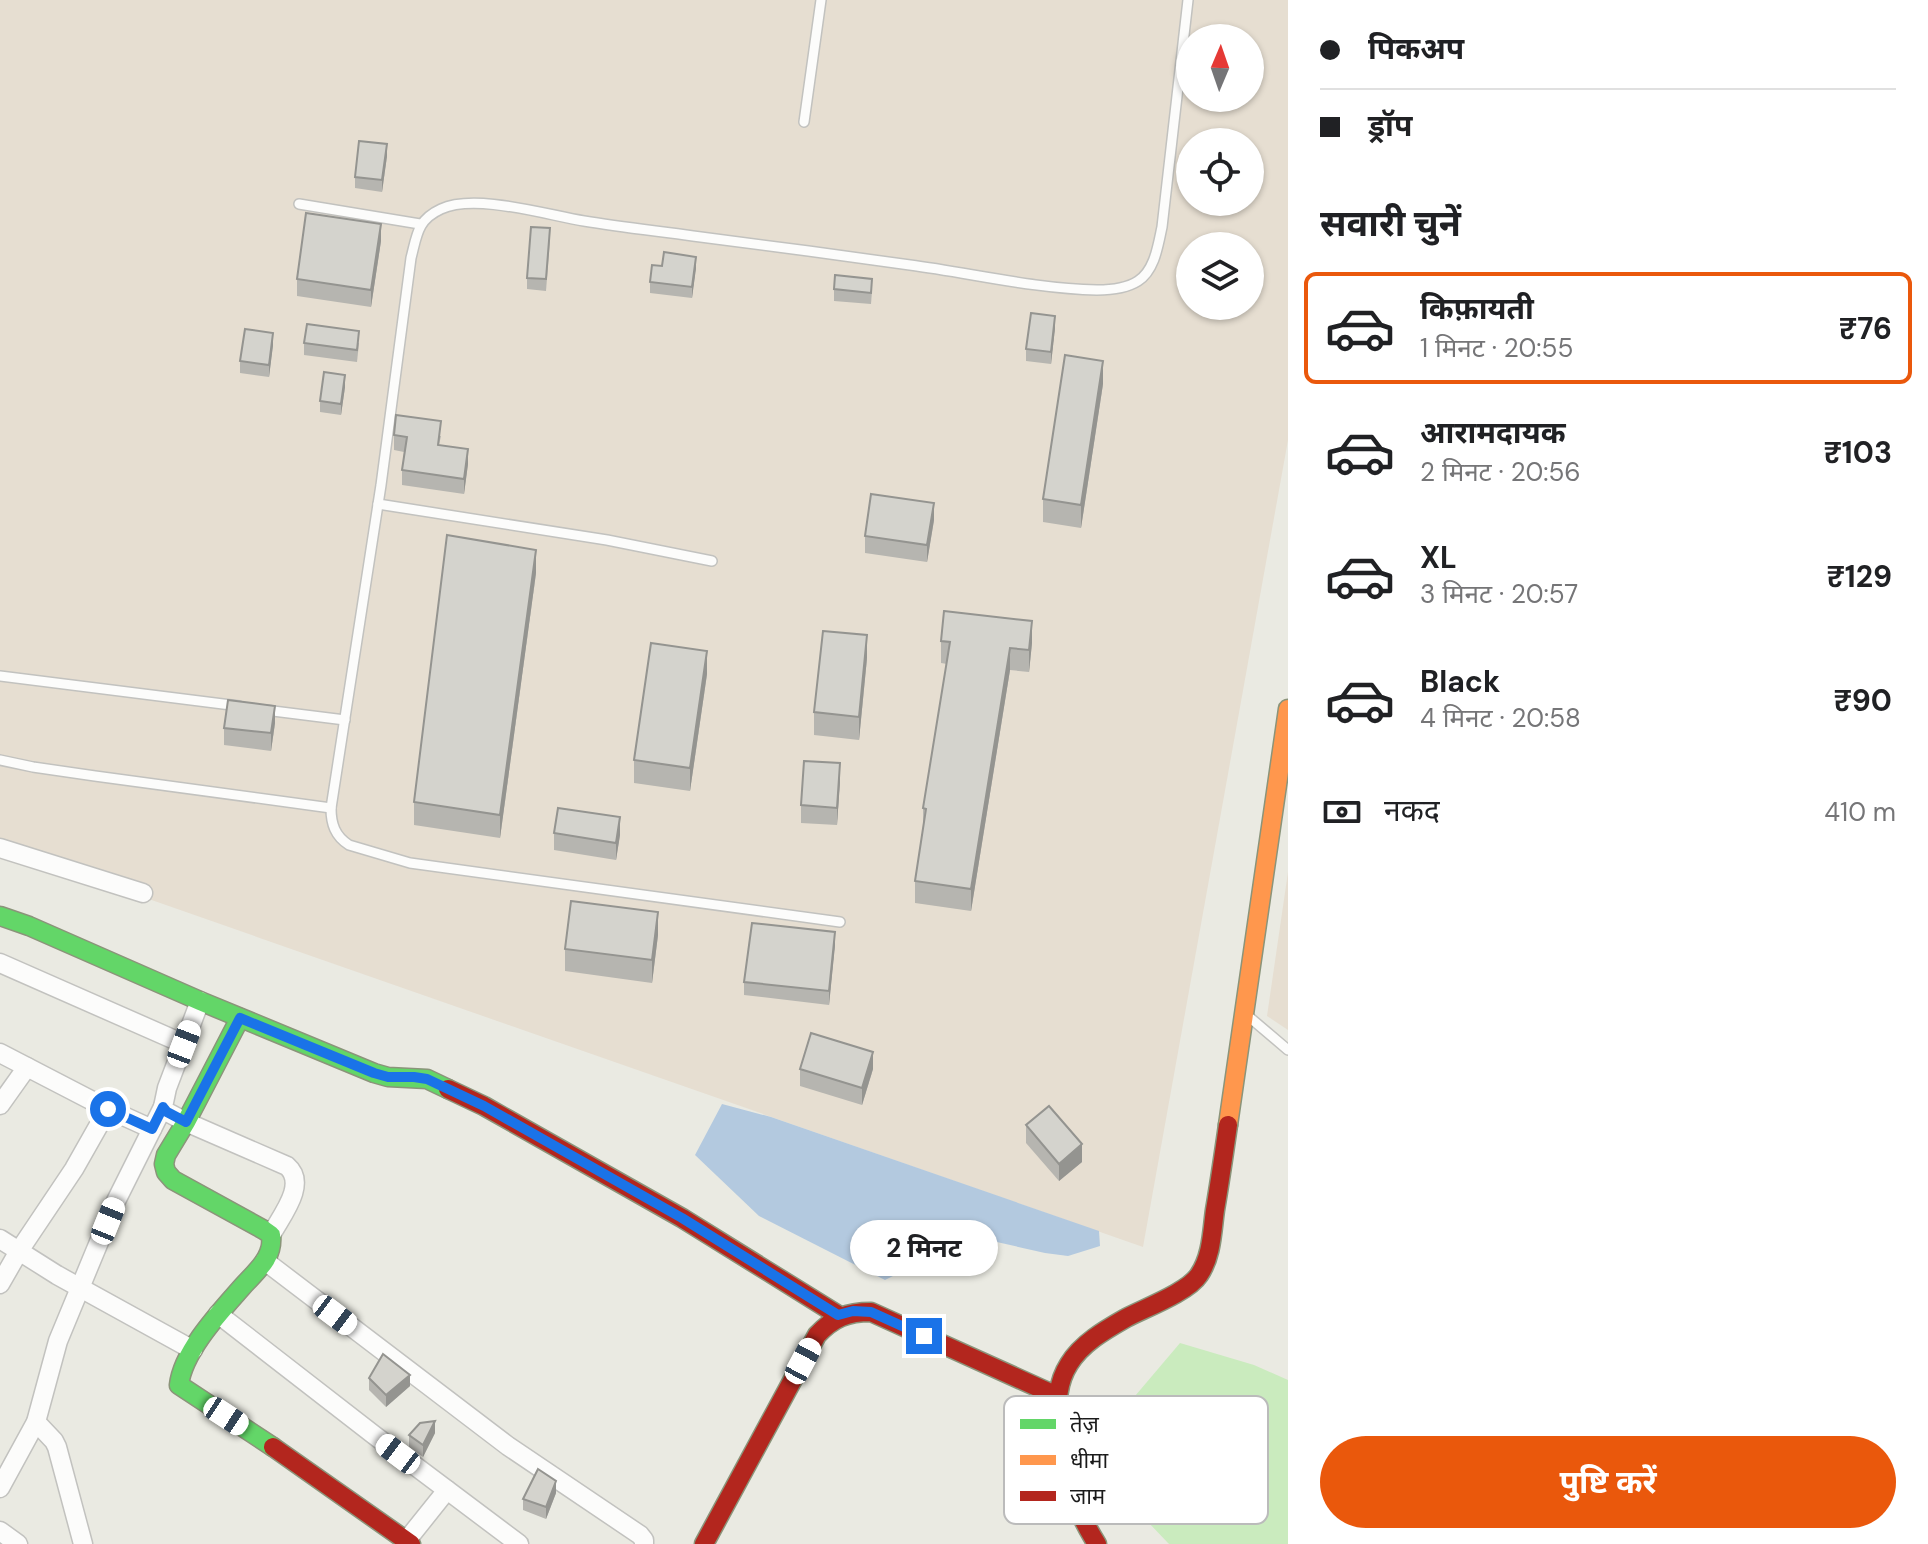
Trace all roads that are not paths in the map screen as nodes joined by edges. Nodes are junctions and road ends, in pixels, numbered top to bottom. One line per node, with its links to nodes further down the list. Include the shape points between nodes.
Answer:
1 (821, 0): 3 (lane)
2 (1188, 0): 5 (lane, via 1162,227 1148,270 1140,281 1124,287 1037,284 500,205 443,208)
3 (804, 122)
4 (299, 204): 5 (lane)
5 (420, 224): 6 (lane)
6 (378, 504): 7 (lane); 10 (lane)
7 (712, 561)
8 (0, 676): 10 (lane)
9 (1288, 709): 19 (street)
10 (345, 720): 12 (lane)
11 (0, 760): 12 (lane)
12 (331, 808): 16 (lane, via 340,839 410,863)
13 (0, 848): 14 (street)
14 (143, 893)
15 (0, 916): 18 (street)
16 (840, 922)
17 (0, 963): 21 (street)
18 (200, 1001): 20 (street); 21 (street)
19 (1245, 1014): 22 (lane); 41 (street, via 1204,1265 1178,1291 1099,1334 1075,1355)
20 (240, 1018): 28 (street); 39 (street, via 374,1073 427,1079 457,1092 682,1218)
21 (184, 1044): 26 (street)
22 (1288, 1050)
23 (0, 1053): 24 (street)
24 (27, 1067): 25 (street); 27 (street)
25 (0, 1105)
26 (163, 1107): 28 (street); 29 (street)
27 (108, 1109): 29 (street); 34 (street)
28 (186, 1122): 31 (street, via 166,1155); 32 (street, via 293,1172 295,1188)
29 (152, 1129): 30 (street)
30 (138, 1156): 31 (street); 37 (street)
31 (166, 1172): 32 (street)
32 (271, 1235): 35 (street)
33 (0, 1239): 34 (street)
34 (19, 1251): 36 (street); 37 (street)
35 (265, 1261): 38 (street); 48 (street, via 508,1446)
36 (0, 1284)
37 (81, 1288): 40 (street); 42 (street, via 58,1341)
38 (218, 1314): 40 (street); 44 (street)
39 (838, 1315): 41 (street, via 871,1312); 52 (street, via 817,1335)
40 (193, 1350): 47 (street, via 180,1376 181,1387)
41 (1057, 1396)
42 (36, 1422): 43 (street); 50 (street, via 57,1447)
43 (0, 1488)
44 (447, 1490): 47 (street); 51 (street)
45 (1085, 1524): 53 (street)
46 (0, 1531): 49 (street)
47 (409, 1542)
48 (647, 1543)
49 (18, 1544)
50 (83, 1544)
51 (519, 1544)
52 (704, 1544)
53 (1097, 1544)

